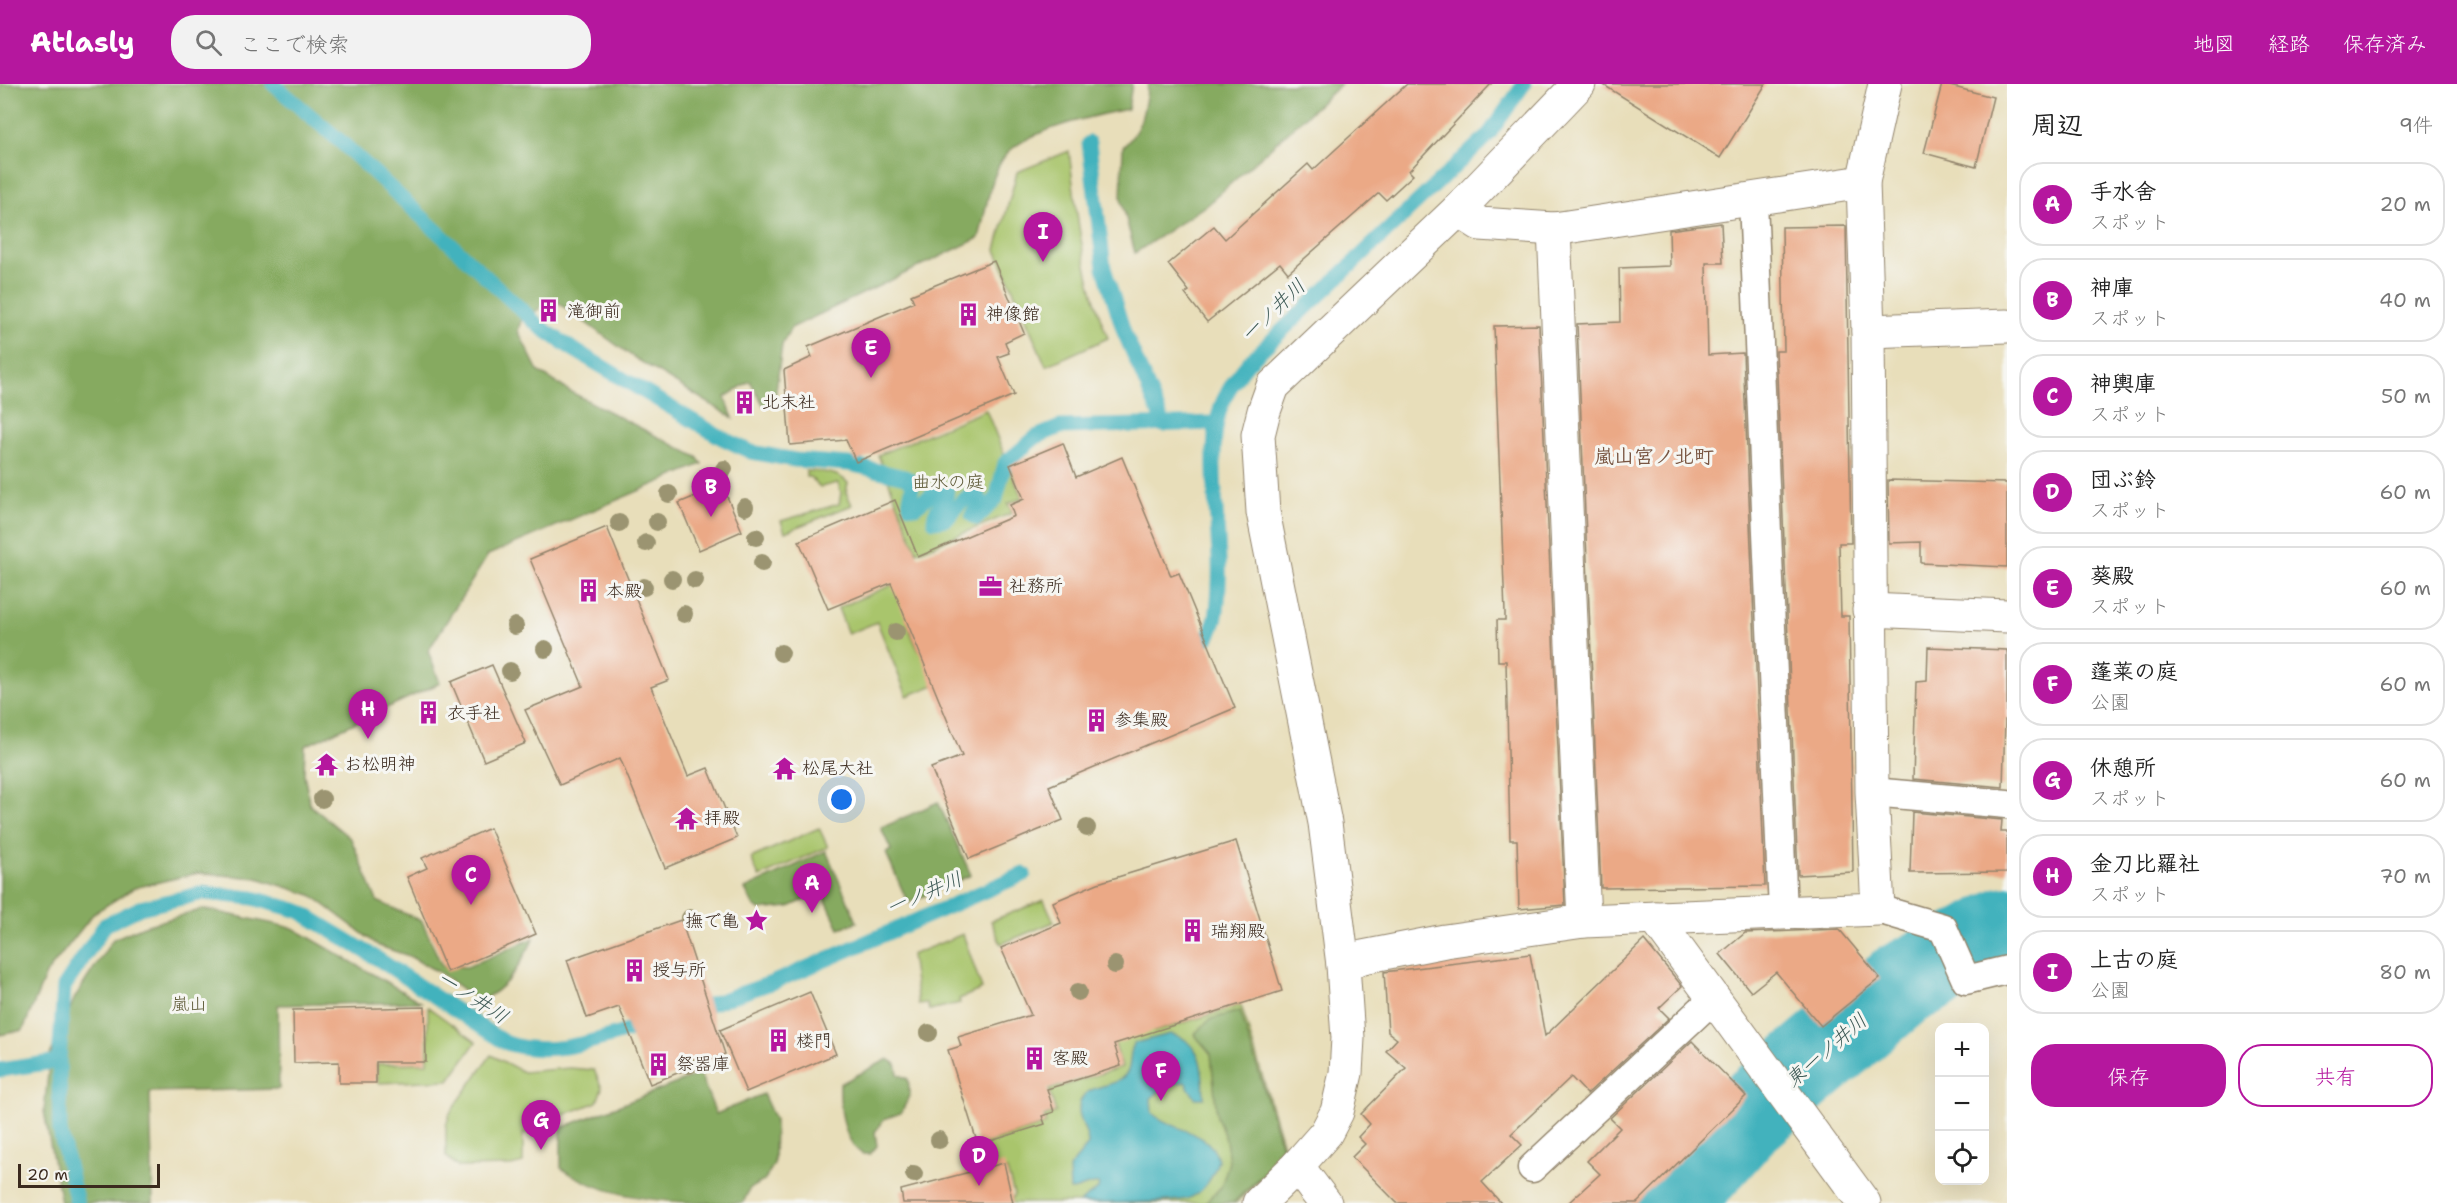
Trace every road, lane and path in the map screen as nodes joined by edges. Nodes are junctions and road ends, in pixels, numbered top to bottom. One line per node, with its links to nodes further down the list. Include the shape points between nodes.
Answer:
1 (1579, 84): 5 (street)
2 (1885, 84): 3 (street)
3 (1863, 182): 4 (street); 8 (street)
4 (1754, 200): 6 (street); 14 (lane)
5 (1458, 210): 6 (street, via 1480,224); 17 (street, via 1274,386 1258,435 1263,512 1325,823)
6 (1554, 229): 16 (street)
7 (2007, 326): 8 (street)
8 (1868, 331): 9 (street)
9 (1869, 610): 10 (street); 11 (street)
10 (2007, 616)
11 (1872, 792): 12 (lane); 13 (street)
12 (2007, 804)
13 (1878, 909): 14 (street); 18 (lane, via 1943,928 1966,980)
14 (1783, 912): 15 (street)
15 (1655, 918): 16 (street); 19 (street)
16 (1584, 921): 17 (street, via 1445,941)
17 (1343, 965): 20 (street, via 1348,1038 1342,1094 1326,1132)
18 (2007, 970)
19 (1714, 998): 21 (lane); 24 (street)
20 (1297, 1166): 22 (street); 23 (street)
21 (1532, 1168)
22 (1259, 1203)
23 (1325, 1203)
24 (1864, 1203)

